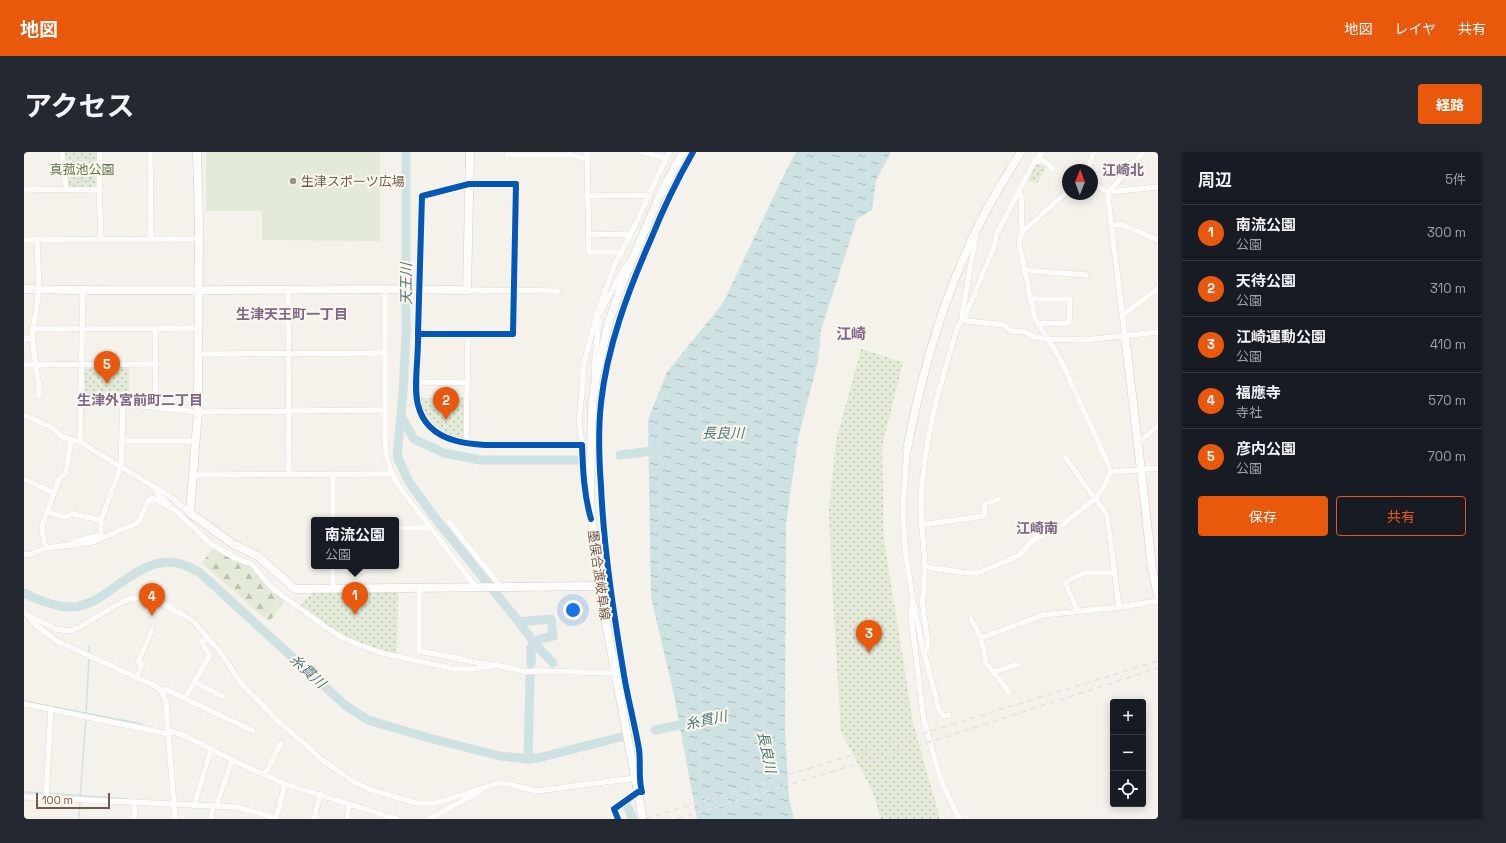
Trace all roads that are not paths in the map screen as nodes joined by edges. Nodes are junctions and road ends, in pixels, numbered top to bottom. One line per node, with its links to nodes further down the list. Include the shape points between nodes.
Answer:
1 (62, 152): 25 (street)
2 (100, 152): 26 (street)
3 (150, 152): 38 (street)
4 (197, 152): 39 (street)
5 (470, 152): 21 (street)
6 (587, 152): 17 (street)
7 (642, 152): 16 (street)
8 (670, 152): 16 (street)
9 (682, 152): 44 (street, 墨俣合渡岐阜線)
10 (1021, 152): 33 (street)
11 (1042, 152): 18 (street)
12 (1094, 152): 19 (street)
13 (1143, 152): 27 (street)
14 (556, 154): 15 (street); 17 (street)
15 (507, 155)
16 (666, 158): 29 (street)
17 (587, 159): 30 (street)
18 (1034, 162): 20 (street, via 1042,160); 28 (street)
19 (1089, 164)
20 (1052, 169)
21 (469, 184): 51 (street, via 422,196); 54 (street); 56 (street, via 516,184)
22 (1098, 187): 27 (street)
23 (1158, 187): 27 (street)
24 (24, 189): 25 (street)
25 (66, 189): 26 (street)
26 (99, 190): 37 (street)
27 (1109, 192): 32 (street)
28 (1018, 193): 34 (street, via 1021,195); 61 (street, via 996,235 995,244)
29 (649, 195): 30 (street); 36 (street)
30 (588, 196): 35 (street)
31 (1062, 196): 34 (street)
32 (1112, 224): 42 (street, via 1123,225); 60 (street)
33 (976, 231): 61 (street); 100 (street, via 938,329 924,374)
34 (1022, 232): 45 (street, via 1019,243)
35 (589, 234): 36 (street); 43 (street, via 589,252)
36 (630, 235): 43 (street)
37 (101, 239): 38 (street); 41 (street)
38 (151, 239): 39 (street)
39 (199, 239): 53 (street)
40 (24, 240): 41 (street)
41 (38, 240): 52 (street)
42 (1158, 240)
43 (622, 252): 59 (street, via 616,261)
44 (632, 260): 59 (street, via 624,268 601,311); 81 (street, 墨俣合渡岐阜線, via 609,321)
45 (1024, 270): 46 (street); 58 (street)
46 (1086, 275)
47 (1158, 288): 60 (street)
48 (24, 289): 52 (street)
49 (288, 289): 50 (street); 53 (street); 74 (street)
50 (387, 289): 51 (street); 75 (street)
51 (418, 289): 54 (street); 68 (street)
52 (39, 290): 55 (street); 64 (street)
53 (198, 290): 55 (street); 63 (street)
54 (467, 290): 56 (street)
55 (83, 291): 65 (street)
56 (514, 291): 57 (street); 69 (street, via 513,334)
57 (558, 291)
58 (1030, 299): 62 (street); 62 (street, via 1070,299 1069,323)
59 (596, 315): 81 (street); 99 (street, via 583,366 579,421)
60 (1123, 315): 70 (street)
61 (963, 319): 73 (street, via 967,322 1004,325 1011,330); 122 (street, via 958,326 929,432 923,470)
62 (1038, 324): 73 (street)
63 (198, 328): 66 (street); 76 (street)
64 (33, 329): 65 (street); 71 (street)
65 (83, 329): 66 (street); 78 (street)
66 (155, 329): 79 (street)
67 (1158, 332): 70 (street)
68 (418, 334): 69 (street); 82 (street)
69 (468, 334): 83 (street)
70 (1125, 336): 73 (street, via 1085,340); 97 (street)
71 (32, 338): 72 (street); 77 (street)
72 (24, 339)
73 (1048, 339): 105 (street, via 1064,368)
74 (289, 352): 75 (street); 76 (street); 90 (street)
75 (385, 353): 88 (street)
76 (198, 354): 89 (street)
77 (36, 364): 78 (street); 80 (street); 84 (street)
78 (82, 364): 79 (street); 85 (street)
79 (156, 364): 87 (street)
80 (24, 365)
81 (596, 379): 120 (street, 墨俣合渡岐阜線, via 590,443)
82 (417, 382): 83 (street); 98 (street, via 416,400 427,422 438,433)
83 (466, 383): 98 (street)
84 (39, 396)
85 (82, 404): 86 (street); 96 (street)
86 (122, 404): 87 (street); 95 (street)
87 (156, 407): 89 (street)
88 (384, 410): 90 (street); 108 (street, via 386,454)
89 (198, 412): 90 (street); 94 (street)
90 (289, 412): 106 (street)
91 (24, 415): 93 (street, via 51,427 62,437)
92 (1158, 426): 97 (street)
93 (71, 440): 96 (street); 112 (street, via 66,473 59,479)
94 (196, 440): 95 (street); 109 (street)
95 (122, 441): 102 (street)
96 (80, 442): 102 (street)
97 (1138, 443): 104 (street)
98 (466, 444): 99 (street)
99 (582, 445): 120 (street, via 583,478)
100 (907, 450): 137 (street, via 903,500 904,530)
101 (1066, 457): 113 (street)
102 (121, 466): 111 (street); 119 (street)
103 (1158, 468): 104 (street)
104 (1142, 470): 105 (street); 136 (street, via 1152,568)
105 (1111, 472): 113 (street)
106 (289, 474): 107 (street); 109 (street)
107 (333, 474): 108 (street); 118 (street)
108 (392, 474): 124 (street)
109 (194, 475): 117 (street)
110 (24, 479): 112 (street)
111 (158, 489): 115 (street, via 156,493); 117 (street)
112 (54, 493): 116 (street)
113 (1096, 498): 128 (street, via 1064,524 1032,541 1018,556 978,573); 130 (street, via 1107,515)
114 (1000, 499): 122 (street, via 985,504 984,516)
115 (176, 511): 125 (street, via 150,499 137,523 98,540); 148 (street, via 211,544 235,558 252,564 272,588 343,638 382,653 454,669)
116 (48, 512): 119 (street, via 64,517 73,514); 126 (street, via 42,530)
117 (190, 513): 135 (street, via 233,544 258,556 295,589)
118 (333, 517)
119 (101, 520): 125 (street, via 101,535 76,541)
120 (592, 520): 133 (street, 墨俣合渡岐阜線)
121 (449, 522): 132 (street)
122 (922, 525): 128 (street)
123 (399, 528): 124 (street)
124 (431, 528): 131 (street)
125 (71, 545): 126 (street)
126 (46, 548): 127 (street, via 29,555)
127 (24, 554)
128 (925, 567): 146 (street, via 925,593 922,599 928,645 927,650)
129 (333, 569): 135 (street)
130 (1114, 573): 139 (street); 140 (street, via 1084,573 1065,582)
131 (477, 586): 132 (street); 134 (street)
132 (498, 586): 133 (street)
133 (599, 586): 150 (street, 墨俣合渡岐阜線)
134 (418, 587): 135 (street); 148 (street, via 419,651)
135 (333, 588)
136 (1158, 596)
137 (913, 600): 146 (street); 186 (street, via 911,615 924,721 941,780)
138 (1158, 601): 139 (street)
139 (1119, 607): 140 (street)
140 (1078, 612): 145 (street, via 1042,615)
141 (26, 614): 144 (street, via 56,629 70,631 120,603 132,598 146,598 166,604 183,614); 151 (street, via 57,641)
142 (971, 619): 145 (street)
143 (152, 630): 151 (street, via 138,662 142,664)
144 (208, 638): 152 (street, via 201,642 210,655); 168 (street, via 241,683 280,723 322,760 352,781 369,789 416,803 436,803)
145 (981, 638): 149 (street, via 986,663)
146 (923, 651): 159 (street, via 939,710 944,716)
147 (1018, 664): 149 (street)
148 (496, 665): 150 (street, via 528,672)
149 (994, 672): 154 (street)
150 (614, 673): 166 (street, 墨俣合渡岐阜線)
151 (137, 677): 153 (street)
152 (194, 682): 155 (street); 156 (street)
153 (162, 691): 156 (street, via 165,689); 161 (street)
154 (1009, 692)
155 (222, 696)
156 (185, 698): 160 (street)
157 (24, 704): 158 (street)
158 (51, 709): 161 (street); 171 (street)
159 (949, 715)
160 (253, 731)
161 (169, 732): 163 (street, via 183,735); 174 (street)
162 (281, 743): 165 (street)
163 (211, 749): 164 (street); 175 (street)
164 (232, 760): 165 (street); 176 (street)
165 (265, 774): 167 (street)
166 (635, 778): 168 (street, via 542,790 504,783); 185 (street, 墨俣合渡岐阜線)
167 (285, 784): 169 (street); 177 (street)
168 (483, 788): 184 (street)
169 (320, 795): 173 (street); 181 (street)
170 (24, 797): 171 (street)
171 (46, 798): 172 (street)
172 (135, 803): 174 (street); 178 (street)
173 (349, 804): 182 (street); 183 (street)
174 (174, 805): 175 (street); 179 (street)
175 (194, 806): 176 (street)
176 (214, 807): 177 (street, via 236,807); 180 (street)
177 (276, 818)
178 (134, 819)
179 (176, 819)
180 (211, 819)
181 (314, 819)
182 (347, 819)
183 (397, 819)
184 (429, 819)
185 (643, 819)
186 (959, 819)

